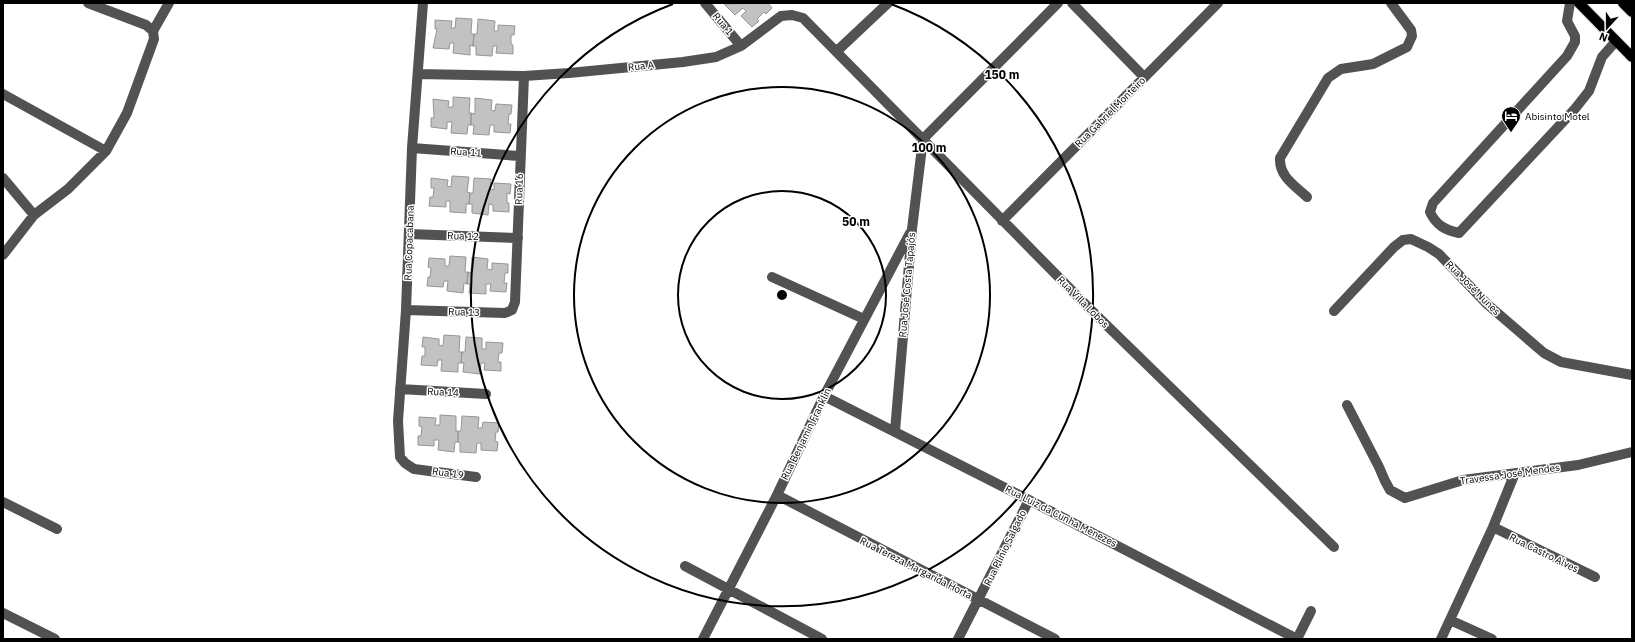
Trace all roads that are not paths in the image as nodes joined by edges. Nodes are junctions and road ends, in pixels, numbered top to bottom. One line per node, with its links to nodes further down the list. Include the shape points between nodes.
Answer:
1 (88, 3): 14 (street, via 146,25)
2 (168, 3): 14 (street)
3 (423, 3): 19 (street, Rua Copacabana)
4 (705, 3): 16 (street, Rua 1)
5 (888, 3): 17 (street)
6 (1058, 3): 23 (street)
7 (1072, 3): 21 (street)
8 (1218, 3): 21 (street, Rua Gabriel Monteiro)
9 (1391, 3): 28 (street, via 1412,30 1407,47 1373,64 1341,69 1328,78 1280,158 1284,175)
10 (1570, 3): 15 (street, via 1567,21 1575,36 1575,42 1567,56 1433,204 1430,212 1444,229 1458,232 1568,116 1589,91 1602,57)
11 (1578, 3): 15 (main road)
12 (1623, 3): 13 (main road)
13 (1632, 12)
14 (153, 31): 25 (street, via 154,40 127,113)
15 (1616, 41): 18 (main road)
16 (741, 46): 17 (street, Rua A, via 781,16 792,15 803,18); 20 (street, Rua A, via 716,57 683,62)
17 (837, 51): 23 (street, Rua Villa Lobos)
18 (1632, 57)
19 (418, 74): 20 (street, Rua A); 24 (street, Rua Copacabana)
20 (524, 76): 26 (street, Rua 16)
21 (1144, 77): 30 (street, Rua Gabriel Monteiro)
22 (3, 94): 25 (street)
23 (923, 138): 30 (street, Rua Villa Lobos); 31 (street, Rua José Costa Tapajós)
24 (412, 148): 26 (street, Rua 11); 32 (street, Rua Copacabana)
25 (106, 151): 29 (street, via 68,189)
26 (519, 156): 33 (street, Rua 16)
27 (3, 178): 29 (street)
28 (1307, 197)
29 (34, 215): 34 (street)
30 (1002, 221): 55 (street, Rua Villa Lobos)
31 (912, 229): 39 (street, Rua Benjamin Franklin); 45 (street, Rua José Costa Tapajós)
32 (409, 234): 33 (street, Rua 12); 37 (street, Rua Copacabana)
33 (518, 238): 36 (street, Rua 16)
34 (3, 255)
35 (772, 277): 39 (street)
36 (515, 302): 37 (street, Rua 13, via 512,310 505,313)
37 (406, 310): 41 (street, Rua Copacabana)
38 (1334, 311): 40 (street, Rua José Nunes, via 1394,247 1404,240 1411,240 1439,254 1488,304 1544,354 1561,362)
39 (864, 319): 43 (street, Rua Benjamin Franklin)
40 (1632, 375)
41 (400, 389): 42 (street, Rua 14); 47 (street, Rua Copacabana, via 400,457 409,466)
42 (486, 394)
43 (824, 396): 45 (street, Rua Luiz da Cunha Menezes); 50 (street, Rua Benjamin Franklin)
44 (1348, 405): 48 (street, Travessa José Mendes, via 1384,481 1390,490 1405,498 1463,480)
45 (895, 431): 51 (street, Rua Luiz da Cunha Menezes)
46 (1632, 452): 48 (street, Travessa José Mendes, via 1578,465)
47 (421, 469): 49 (street, Rua 19)
48 (1515, 473): 53 (street)
49 (476, 477)
50 (777, 495): 58 (street, Rua Benjamin Franklin); 59 (street, Rua Tereza Margarida Horta)
51 (1029, 500): 59 (street, Rua Plínio Salgado); 68 (street, Rua Luiz da Cunha Menezes)
52 (3, 502): 54 (street)
53 (1493, 527): 57 (street, Rua Castro Alves); 62 (street)
54 (57, 529)
55 (1334, 546)
56 (685, 566): 58 (street)
57 (1595, 577)
58 (728, 590): 64 (street, Rua Benjamin Franklin); 65 (street)
59 (979, 600): 66 (street, Rua Plínio Salgado); 67 (street, Rua Tereza Margarida Horta)
60 (1311, 611): 68 (street)
61 (3, 613): 63 (street)
62 (1450, 620): 69 (street); 70 (street)
63 (56, 639)
64 (703, 639)
65 (822, 639)
66 (958, 639)
67 (1055, 639)
68 (1297, 639)
69 (1441, 639)
70 (1492, 639)

